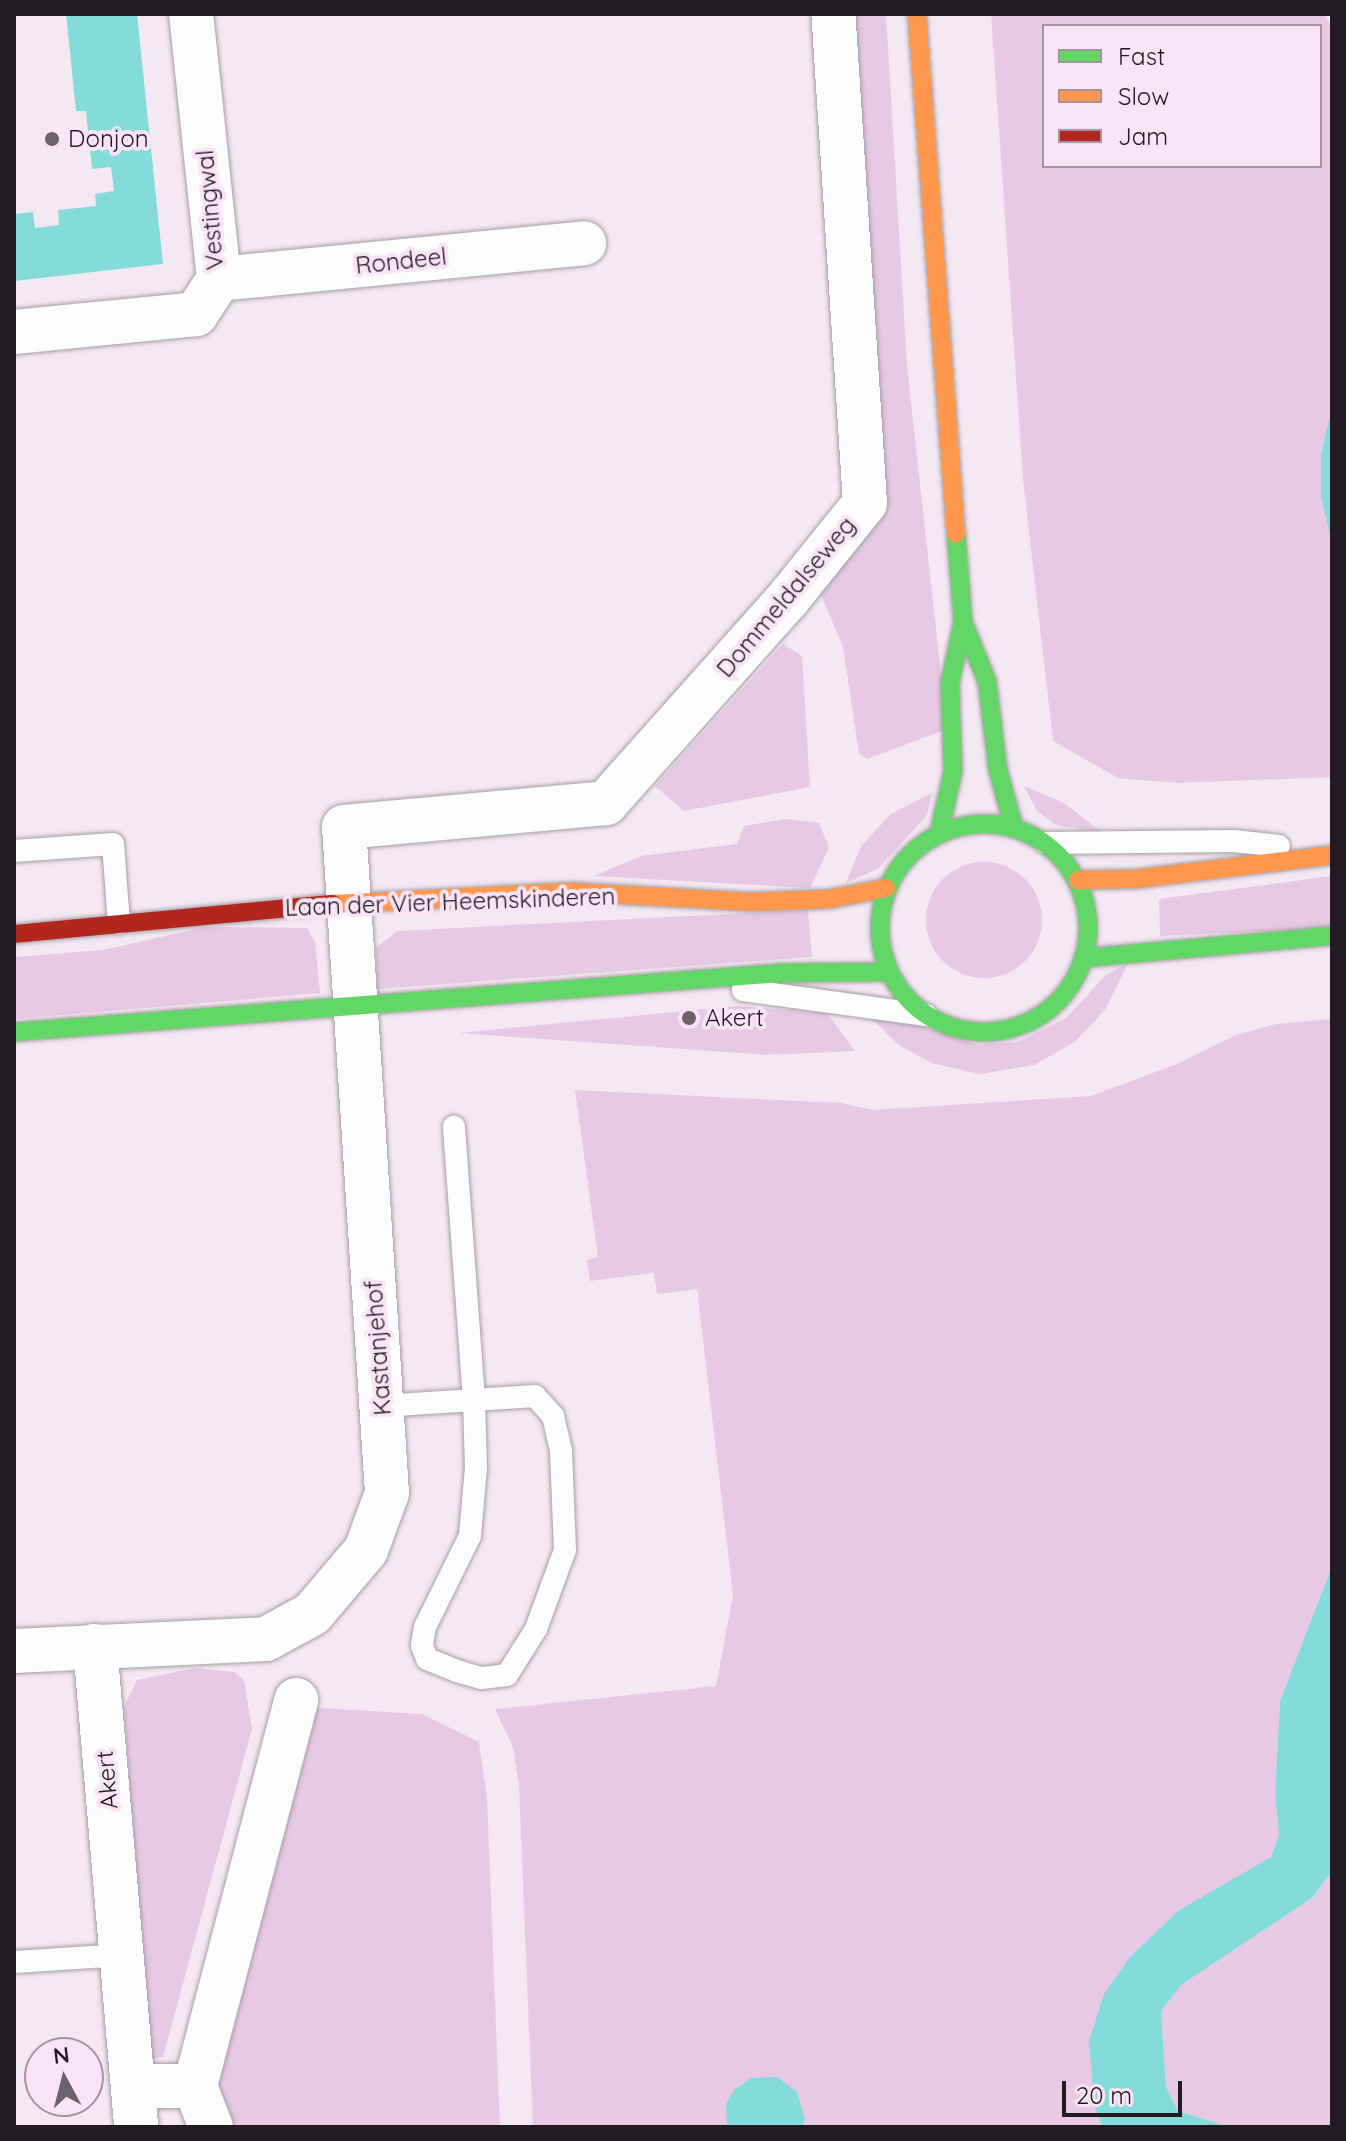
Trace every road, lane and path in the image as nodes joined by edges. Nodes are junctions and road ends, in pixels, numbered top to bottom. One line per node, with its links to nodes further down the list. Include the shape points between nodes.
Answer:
1 (191, 14): 5 (street, Vestingwal)
2 (833, 14): 15 (street, Dommeldalseweg, via 865,503 787,600 606,803 344,827)
3 (917, 14): 7 (main road)
4 (584, 243): 5 (street, Rondeel)
5 (219, 279): 6 (street, Vestingwal, via 196,314)
6 (14, 332)
7 (963, 622): 8 (main road, via 987,681 998,770); 9 (main road, via 950,683 953,772)
8 (1014, 828): 9 (main road, via 979,823); 10 (main road)
9 (939, 833): 14 (main road, via 906,858)
10 (1046, 843): 12 (lane, via 1234,841); 13 (main road)
11 (14, 851): 16 (lane, via 113,844)
12 (1332, 854): 13 (main road)
13 (1078, 880): 19 (main road, via 1088,913)
14 (886, 888): 15 (main road, Laan der Vier Heemskinderen, via 830,899 751,902 574,892); 20 (main road, via 879,932)
15 (349, 903): 16 (main road, Laan der Vier Heemskinderen); 22 (street, Kastanjehof)
16 (119, 923): 17 (main road, Laan der Vier Heemskinderen)
17 (14, 934)
18 (1332, 936): 19 (main road)
19 (1084, 958): 23 (main road, via 1063,997 1024,1024 984,1033 956,1029)
20 (888, 972): 21 (main road); 23 (main road)
21 (694, 980): 22 (main road); 23 (lane, via 788,1000)
22 (354, 1006): 24 (main road); 27 (street, Kastanjehof)
23 (926, 1015)
24 (14, 1032)
25 (454, 1127): 26 (lane)
26 (474, 1400): 26 (lane, via 470,1536 425,1627 422,1645 427,1659 495,1679 507,1675 536,1629 565,1550 561,1451 553,1416 535,1396); 27 (lane)
27 (382, 1406): 28 (street, Kastanjehof, via 387,1493 366,1550 312,1614 266,1639)
28 (95, 1646): 29 (street); 31 (street, Akert)
29 (14, 1651)
30 (296, 1700): 33 (street)
31 (123, 1955): 32 (lane); 34 (street, Akert)
32 (14, 1962)
33 (195, 2086): 34 (street, Akert); 35 (street)
34 (134, 2106)
35 (211, 2127)

